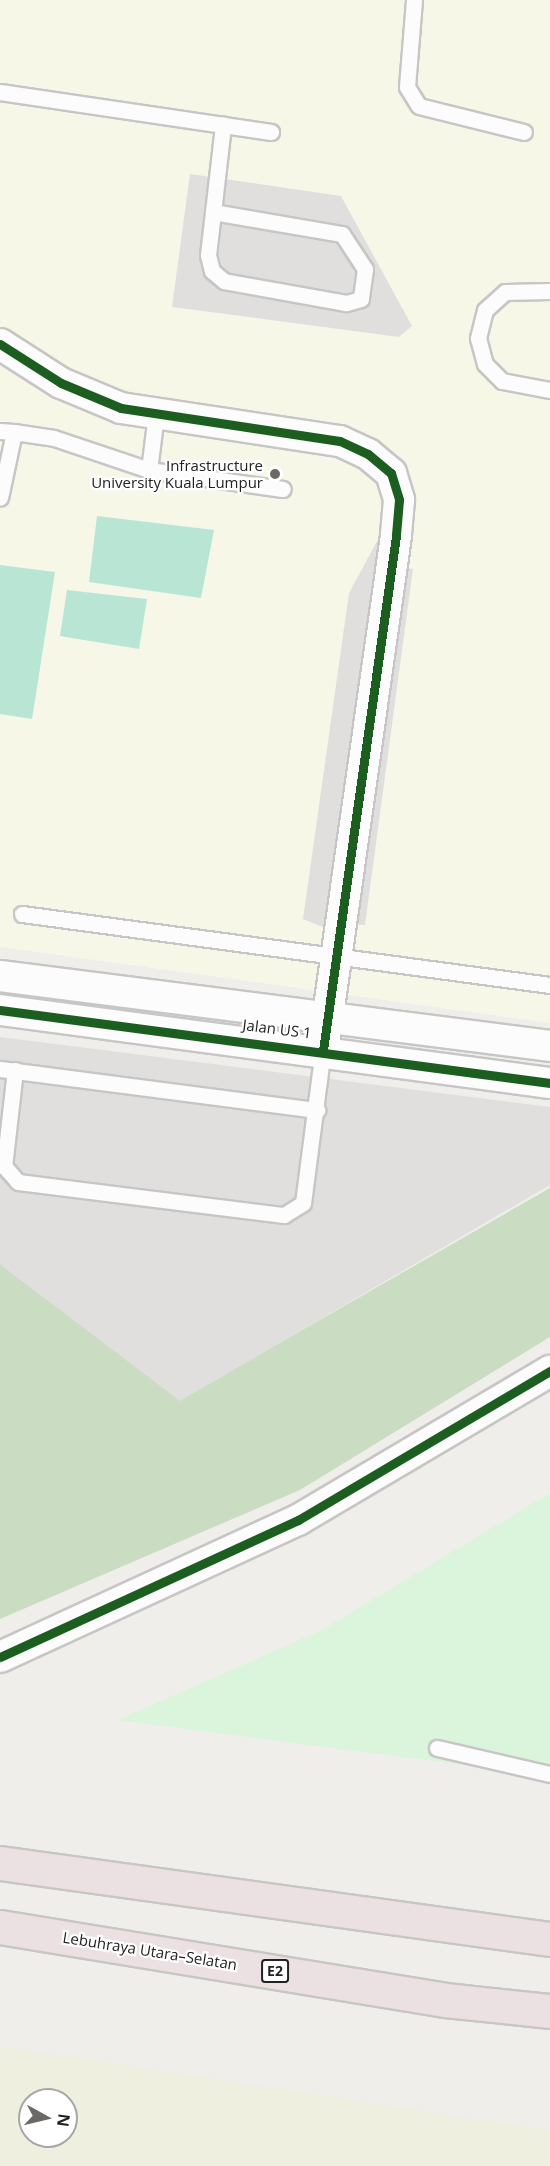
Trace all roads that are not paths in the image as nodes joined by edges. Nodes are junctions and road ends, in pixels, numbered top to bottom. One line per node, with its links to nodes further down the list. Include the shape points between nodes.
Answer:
1 (414, 0): 5 (lane, via 407,87 419,106)
2 (0, 92): 3 (lane)
3 (223, 125): 4 (lane); 6 (lane)
4 (271, 132)
5 (524, 132)
6 (213, 212): 6 (lane, via 208,255 212,271 224,281 346,303 361,299 365,269 342,234)
7 (550, 291): 9 (lane, via 505,292 485,310 478,338 485,363 502,381)
8 (0, 344): 10 (street, via 89,397)
9 (550, 390)
10 (156, 414): 12 (lane); 16 (street, via 340,441 368,454 391,473 399,500 396,536)
11 (7, 431): 12 (lane, via 54,438); 14 (lane)
12 (149, 470): 13 (lane)
13 (283, 489)
14 (0, 498)
15 (22, 915): 16 (lane)
16 (336, 952): 18 (lane); 20 (street)
17 (0, 976): 20 (street, Jalan US 1)
18 (550, 985)
19 (0, 1010): 22 (street, Jalan US 1)
20 (328, 1014): 21 (street, Jalan US 1); 22 (street)
21 (550, 1046)
22 (323, 1050): 24 (street, Jalan US 1); 25 (lane)
23 (8, 1069): 25 (lane); 26 (lane)
24 (550, 1083)
25 (317, 1110): 26 (lane, via 303,1203 284,1215 18,1182 4,1166)
26 (4, 1126)
27 (550, 1371): 28 (street, via 298,1520)
28 (0, 1657)
29 (437, 1748): 30 (lane)
30 (550, 1774)
31 (0, 1863): 33 (highway)
32 (0, 1927): 34 (highway, Lebuhraya Utara–Selatan / E2, via 445,2000)
33 (550, 1939)
34 (550, 2011)

